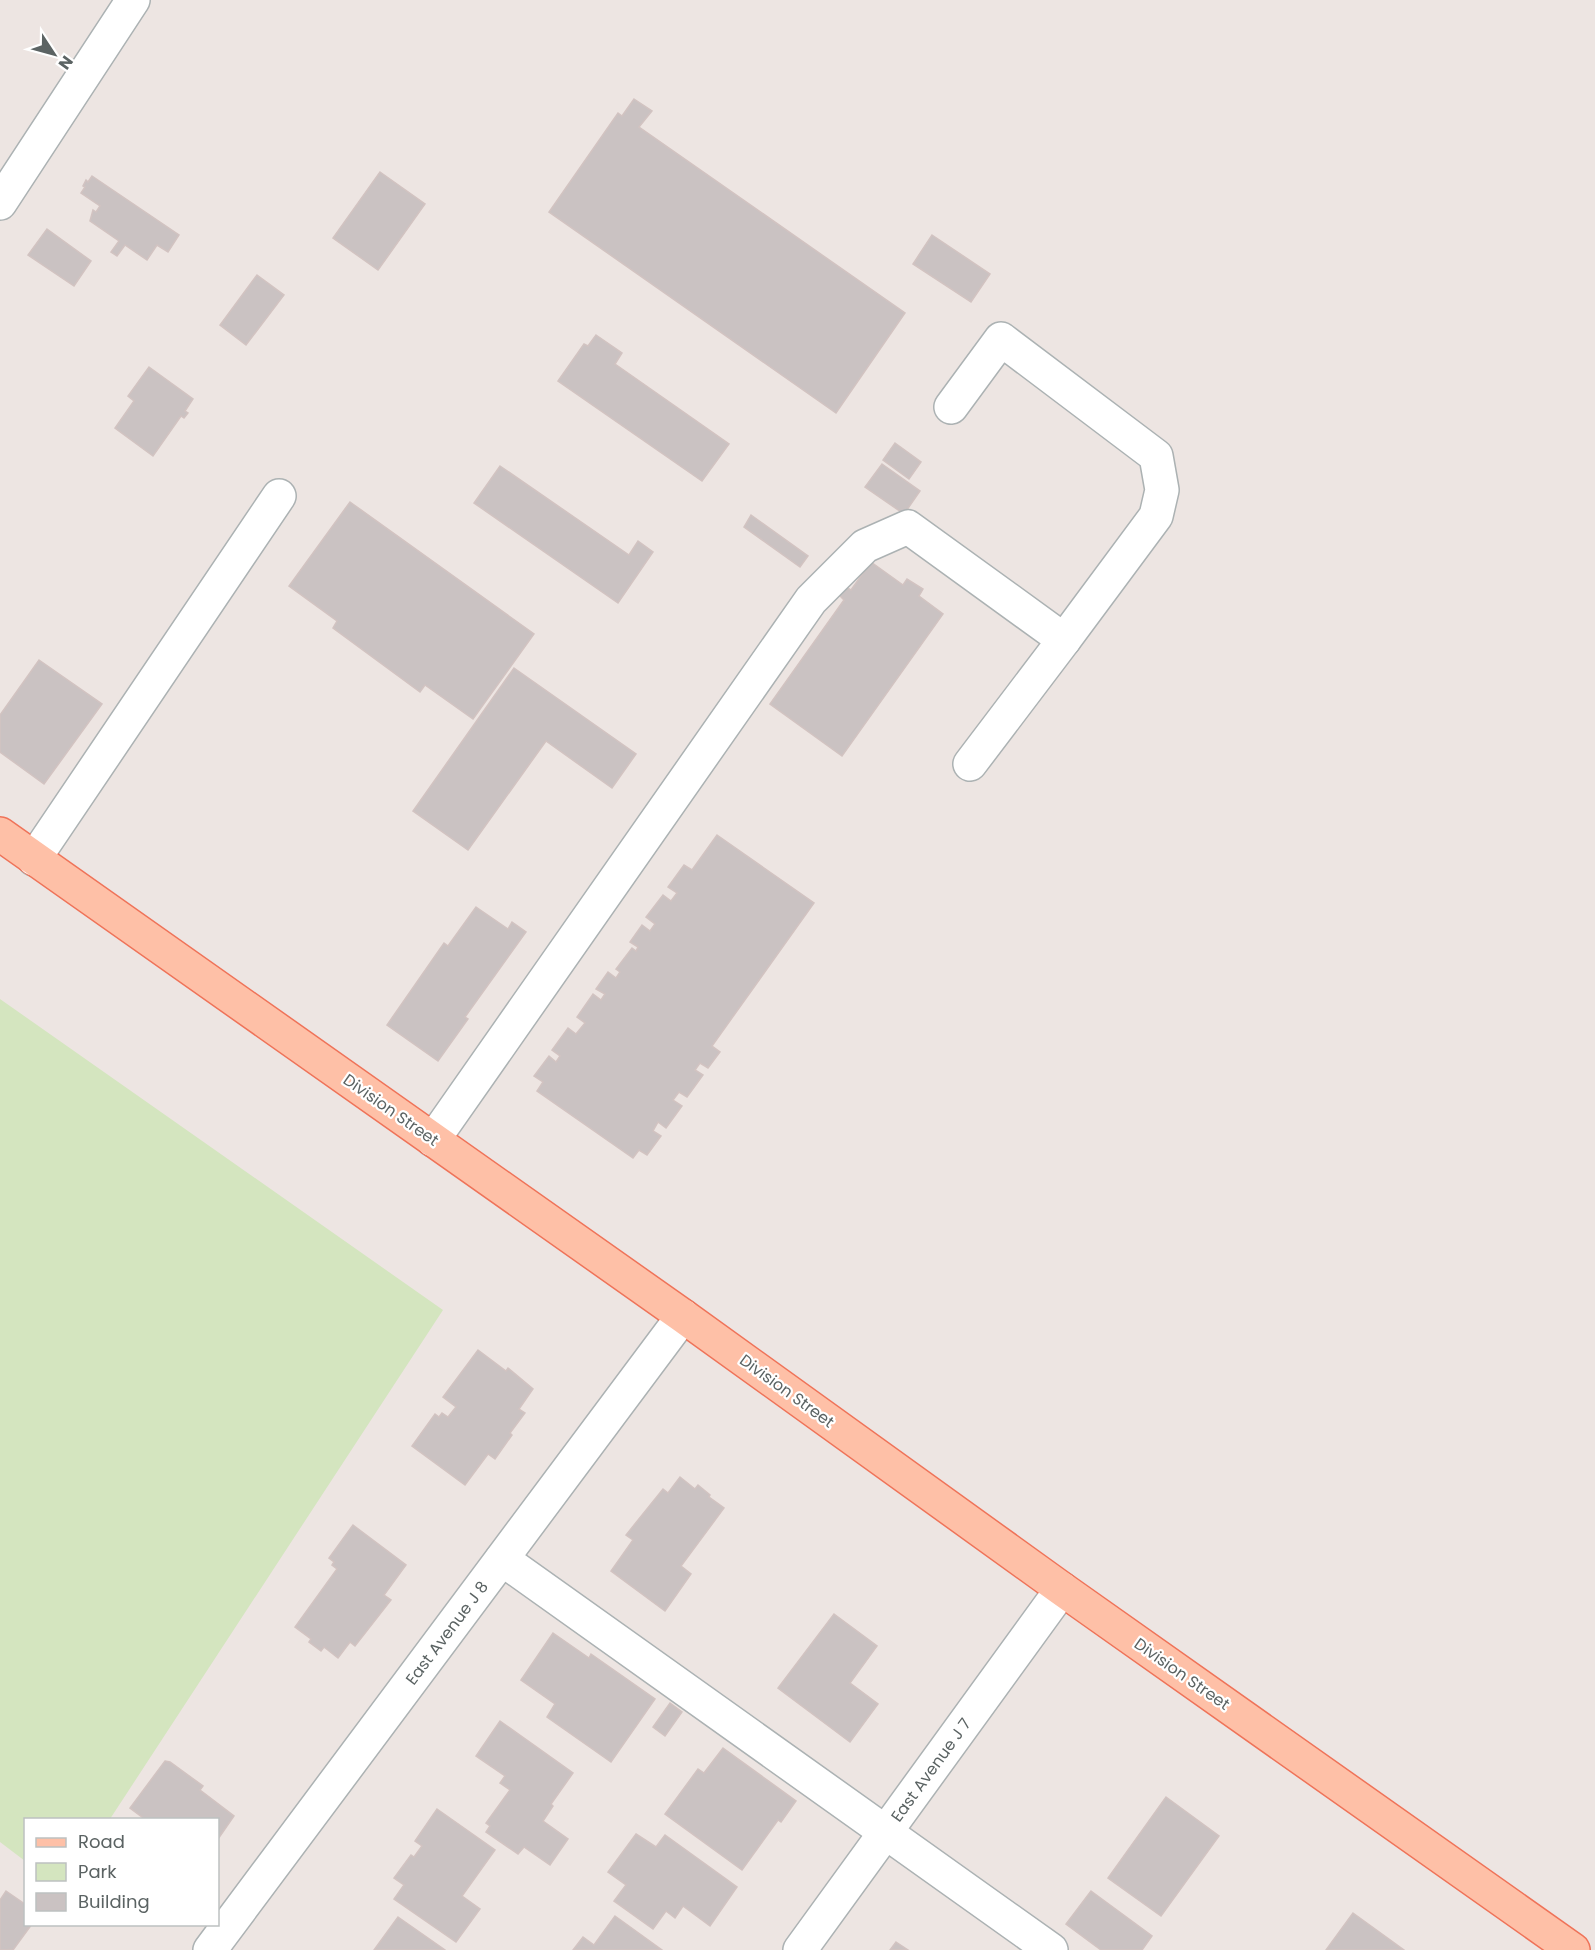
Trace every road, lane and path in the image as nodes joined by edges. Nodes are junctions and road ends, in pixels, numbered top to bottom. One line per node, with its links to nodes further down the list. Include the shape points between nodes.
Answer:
1 (133, 0): 2 (street)
2 (0, 203)
3 (951, 407): 5 (street, via 1001,339 1156,456 1162,490 1156,516)
4 (279, 496): 8 (street)
5 (1064, 640): 6 (street); 9 (street, via 908,527 866,546 812,600)
6 (970, 764)
7 (0, 834): 8 (main road, Division Street)
8 (34, 859): 9 (main road, Division Street)
9 (434, 1140): 10 (main road, Division Street)
10 (683, 1316): 11 (street, East Avenue J 8); 12 (main road, Division Street)
11 (502, 1559): 13 (street); 14 (street, East Avenue J 8)
12 (1062, 1589): 13 (street, East Avenue J 7); 17 (main road, Division Street)
13 (885, 1833): 15 (street, East Avenue J 7); 16 (street)
14 (210, 1950)
15 (800, 1950)
16 (1051, 1950)
17 (1573, 1950)

